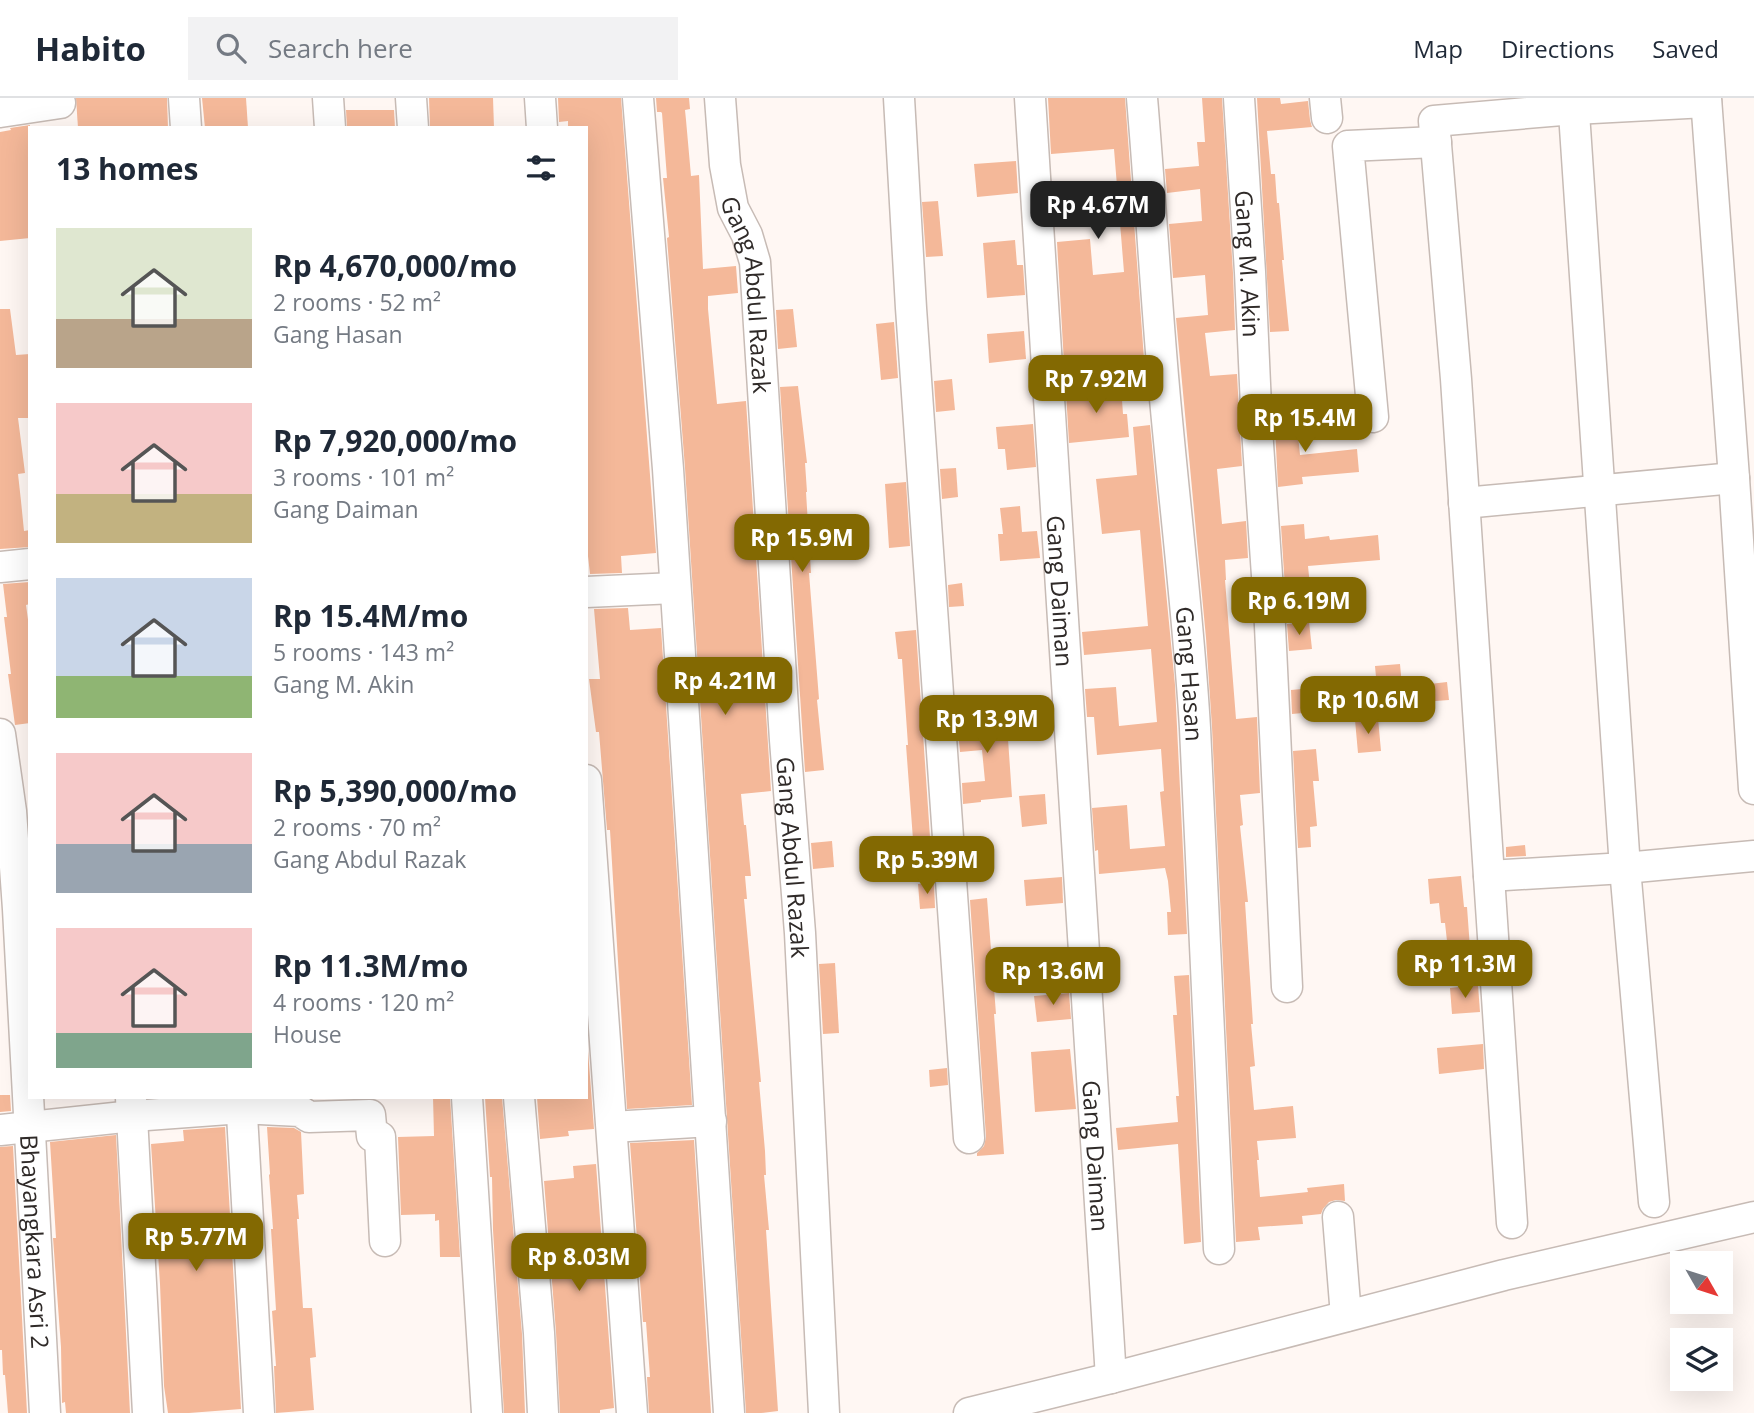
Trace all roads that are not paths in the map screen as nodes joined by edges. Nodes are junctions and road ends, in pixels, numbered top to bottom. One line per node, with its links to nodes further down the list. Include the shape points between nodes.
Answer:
1 (184, 98): 16 (street)
2 (328, 98): 17 (street)
3 (411, 98): 18 (street)
4 (540, 98): 19 (street)
5 (638, 98): 26 (street)
6 (720, 98): 58 (street, Gang Abdul Razak, via 733,208 755,262 800,933)
7 (899, 98): 42 (street)
8 (1030, 98): 50 (street, Gang Daiman)
9 (1142, 98): 48 (street, Gang Hasan, via 1195,727)
10 (1238, 98): 34 (street, Gang M. Akin)
11 (1706, 100): 12 (street); 21 (street)
12 (1574, 103): 15 (street); 22 (street)
13 (60, 110): 14 (street)
14 (0, 112)
15 (1434, 120): 20 (street, via 1348,146); 23 (street)
16 (186, 126)
17 (330, 126)
18 (413, 126)
19 (542, 126)
20 (1373, 417)
21 (1734, 478): 22 (street); 29 (street)
22 (1599, 491): 23 (street); 32 (street)
23 (1464, 503): 33 (street)
24 (28, 564): 25 (street)
25 (0, 567)
26 (675, 588): 27 (street); 39 (street)
27 (588, 592)
28 (0, 734): 41 (street, Bhayangkara Asri 2, via 10,811 27,1056)
29 (1754, 789)
30 (588, 807): 40 (street)
31 (1754, 856): 32 (street)
32 (1625, 868): 33 (street); 43 (street)
33 (1489, 876): 46 (street)
34 (1287, 987)
35 (467, 1099): 54 (street)
36 (519, 1099): 55 (street)
37 (242, 1103): 38 (street); 47 (street, via 300,1111 309,1117 370,1115 372,1136 380,1137); 53 (street)
38 (132, 1107): 41 (street); 52 (street)
39 (711, 1121): 40 (street); 57 (street)
40 (612, 1127): 56 (street)
41 (15, 1129): 51 (street, Bhayangkara Asri 2)
42 (969, 1138)
43 (1654, 1202)
44 (1338, 1217): 49 (street)
45 (1754, 1217): 49 (street)
46 (1513, 1223)
47 (385, 1241)
48 (1219, 1249)
49 (1346, 1316): 50 (street)
50 (1111, 1378): 59 (street)
51 (45, 1413)
52 (148, 1413)
53 (259, 1413)
54 (487, 1413)
55 (543, 1413)
56 (632, 1413)
57 (729, 1413)
58 (824, 1413)
59 (973, 1413)

